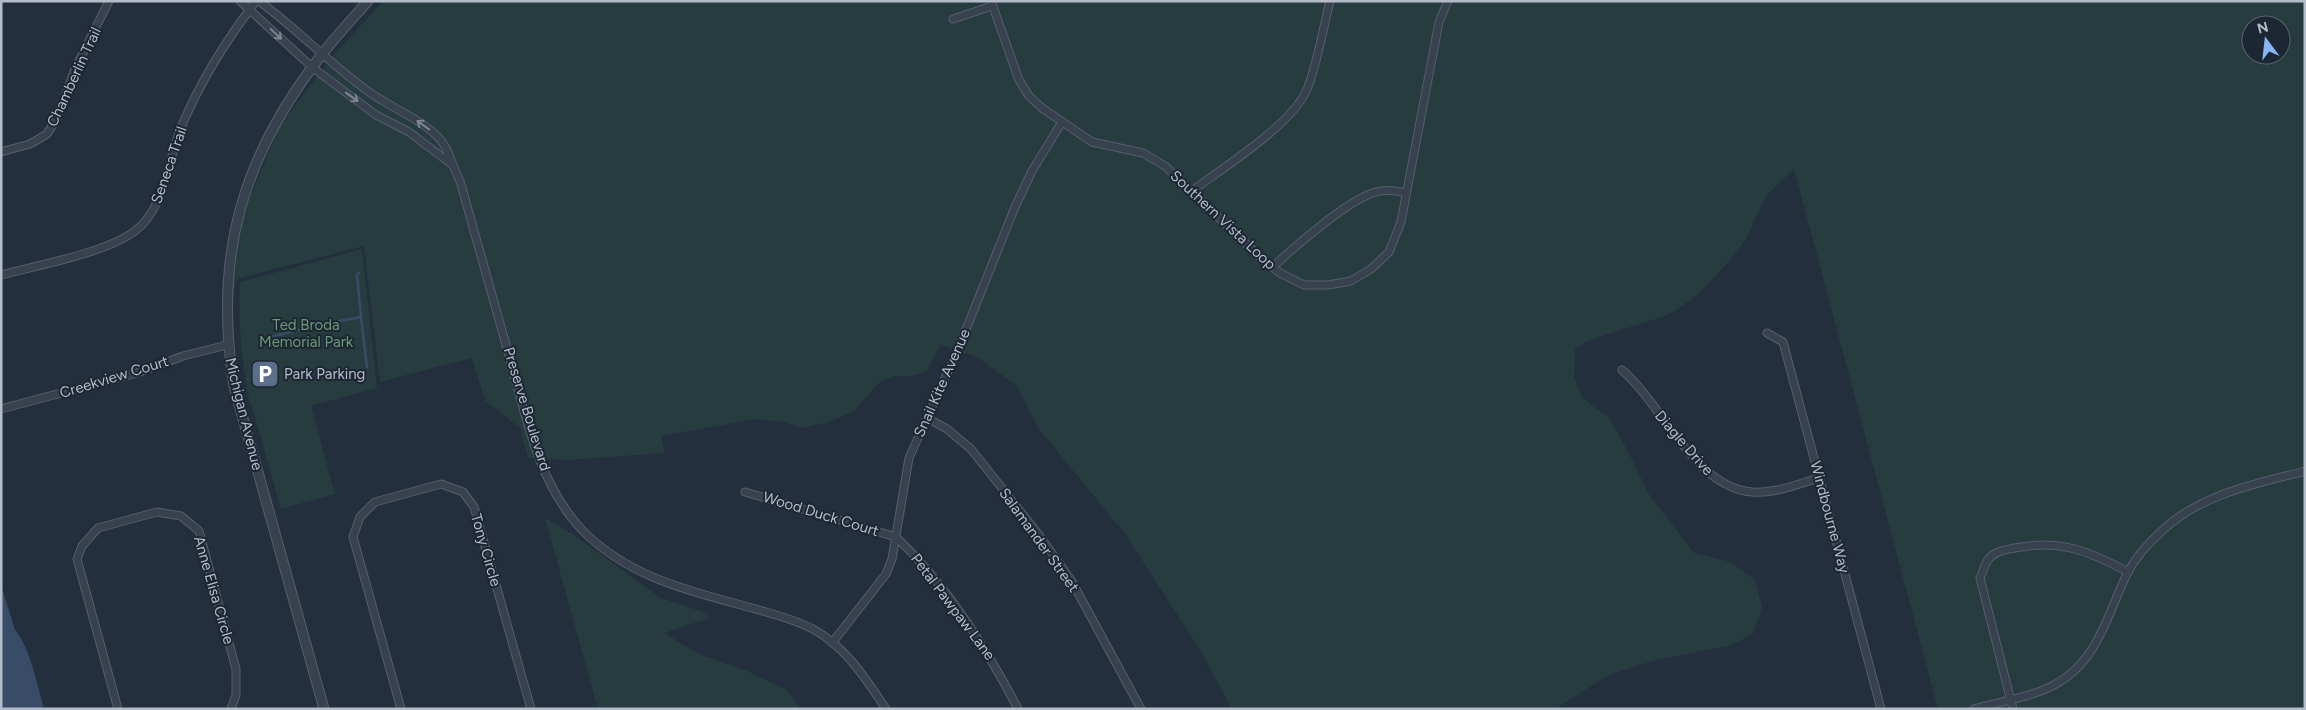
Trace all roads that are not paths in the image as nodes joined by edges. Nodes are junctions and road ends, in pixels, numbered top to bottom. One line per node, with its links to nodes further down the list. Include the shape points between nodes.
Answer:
1 (109, 1): 13 (street, Chamberlin Trail, via 47,134 30,144)
2 (240, 1): 8 (street, Preserve Boulevard)
3 (258, 1): 8 (street, Seneca Trail); 10 (street, Preserve Boulevard)
4 (368, 1): 10 (street, Michigan Avenue)
5 (1330, 1): 15 (street, via 1308,87 1298,104 1283,122)
6 (1448, 1): 16 (street, Southern Vista Loop, via 1439,22)
7 (992, 4): 9 (street); 12 (street, Southern Vista Loop, via 1019,80 1029,96)
8 (250, 10): 11 (street, Preserve Boulevard, one-way to 11); 18 (street, Seneca Trail, via 216,58 195,97 178,134 163,187 145,223 110,245)
9 (953, 19)
10 (323, 53): 11 (street, Michigan Avenue); 14 (street, Preserve Boulevard, one-way to 10, via 446,147 439,137 363,88)
11 (313, 68): 14 (street, Preserve Boulevard, one-way to 14, via 376,115 409,132); 20 (street, Michigan Avenue, via 275,123 245,193 228,274)
12 (1062, 122): 15 (street, Southern Vista Loop, via 1092,142 1143,152 1166,166); 23 (street, Snail Kite Avenue, via 1032,171 1015,207)
13 (1, 152)
14 (450, 163): 29 (street, Preserve Boulevard, via 460,181 536,450 555,494 582,530 638,572 781,617 812,629)
15 (1192, 191): 17 (street, Southern Vista Loop)
16 (1406, 193): 17 (street, via 1374,192 1353,202); 17 (street, Southern Vista Loop, via 1389,252 1371,269 1351,281 1328,285 1304,284)
17 (1273, 267)
18 (1, 275)
19 (1767, 333): 25 (street, Windbourne Way, via 1783,342)
20 (227, 345): 22 (street, Creekview Court); 33 (street, Michigan Avenue, via 234,386)
21 (1622, 370): 25 (street, Diagle Drive, via 1637,383 1711,476 1733,489 1754,492 1776,490)
22 (1, 409)
23 (927, 418): 27 (street, Snail Kite Avenue, via 910,458); 38 (street, Salamander Street, via 948,429 971,450 1039,535 1071,580)
24 (2305, 471): 28 (street, via 2216,496 2185,513 2163,529)
25 (1820, 478): 39 (street, Windbourne Way)
26 (745, 492): 27 (street, Wood Duck Court)
27 (896, 536): 29 (street, Snail Kite Avenue, via 886,574); 37 (street, Petal Pawpaw Lane, via 953,603 990,655)
28 (2128, 572): 30 (street, via 2104,629 2090,655 2077,669 2053,685); 30 (street, via 2097,556 2059,544 2034,544 1999,551 1988,560 1980,578)
29 (832, 643): 36 (street, Preserve Boulevard, via 844,652)
30 (2011, 698): 40 (street); 41 (street)
31 (118, 709): 32 (street, Anne Elisa Circle, via 77,559 82,546 98,528 157,512 181,516 199,531 236,669 236,695)
32 (231, 709)
33 (324, 709)
34 (400, 709): 35 (street, Tony Circle, via 352,537 360,518 375,502 441,484 464,492 474,507)
35 (531, 709)
36 (886, 709)
37 (1018, 709)
38 (1141, 709)
39 (1881, 709)
40 (1974, 709)
41 (2013, 709)

